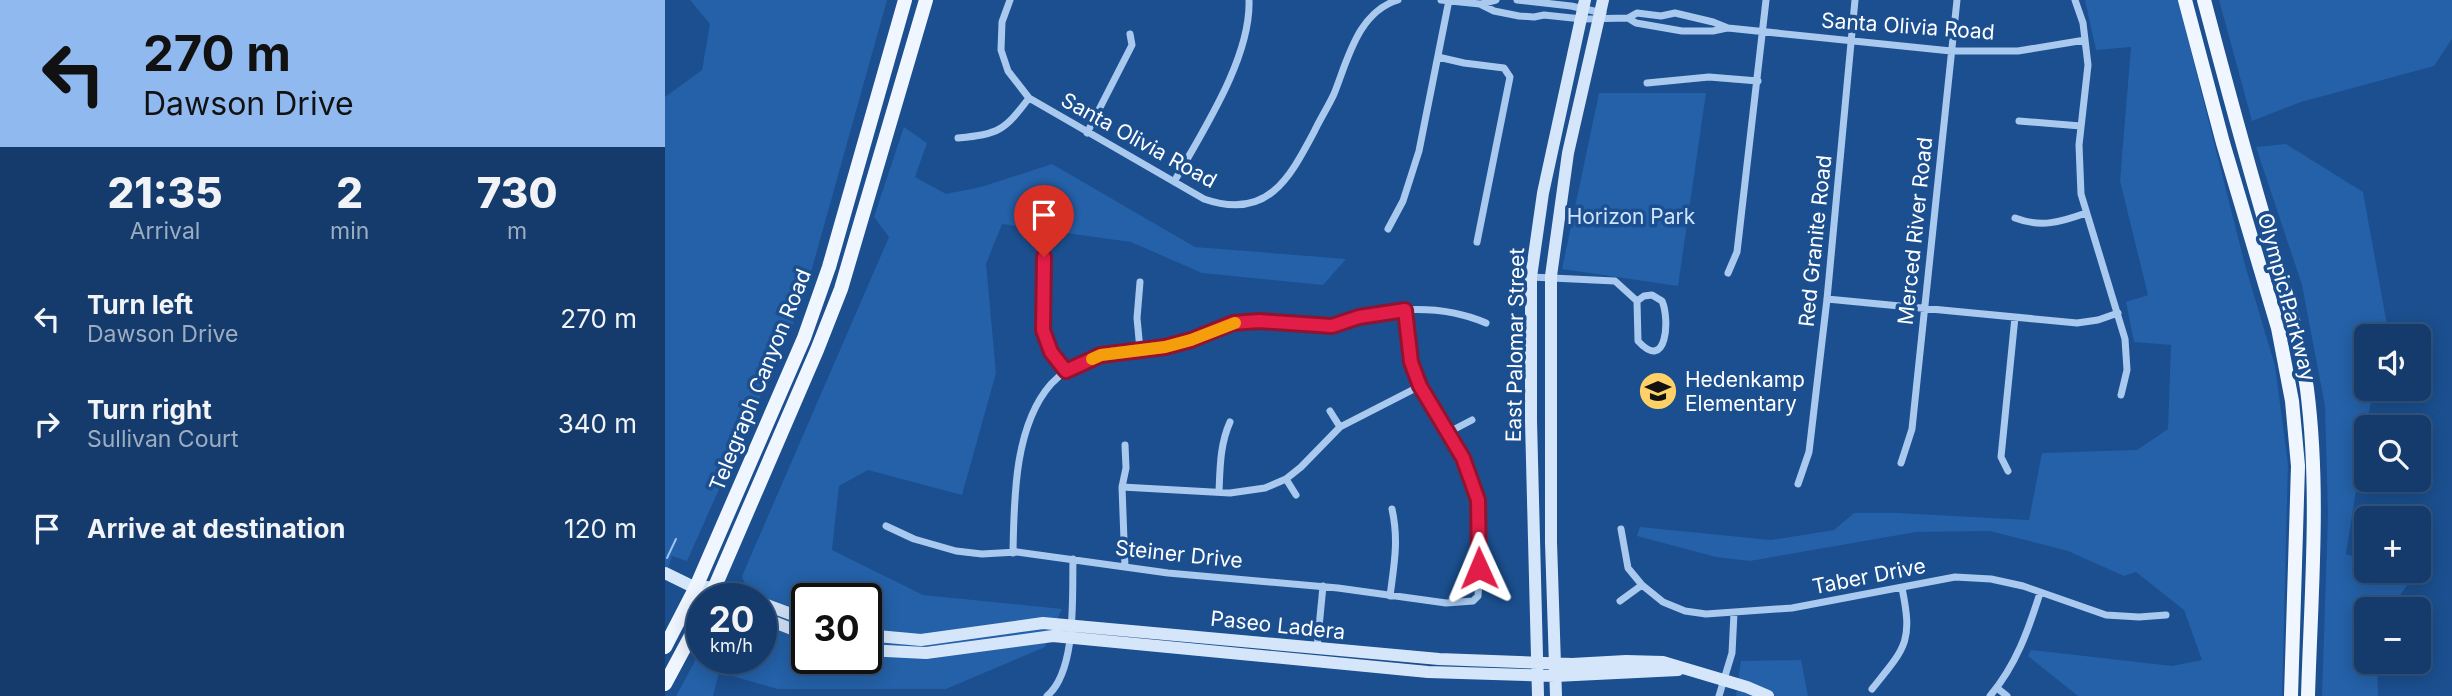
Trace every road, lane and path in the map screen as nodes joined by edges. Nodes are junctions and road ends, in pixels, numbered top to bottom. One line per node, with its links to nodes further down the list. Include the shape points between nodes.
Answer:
1 (905, 0): 78 (main road, Telegraph Canyon Road, via 829,267)
2 (926, 0): 79 (main road, Telegraph Canyon Road, via 841,289)
3 (1010, 0): 29 (street, Santa Olivia Road, via 1002,22 1001,50 1008,71)
4 (1248, 0): 36 (street, via 1245,33 1223,97)
5 (1398, 0): 36 (street, Santa Olivia Road, via 1380,8 1363,26 1329,104 1279,188 1251,202 1227,204 1204,199)
6 (1441, 0): 7 (street, Santa Olivia Road)
7 (1449, 0): 16 (street, Santa Olivia Road); 26 (street)
8 (1496, 0): 16 (street, Santa Olivia Road)
9 (1517, 0): 17 (street, Santa Olivia Road)
10 (1766, 0): 21 (street)
11 (1855, 0): 23 (street, Red Granite Road)
12 (1957, 0): 25 (street, Merced River Road)
13 (2074, 0): 24 (street)
14 (2185, 0): 35 (main road, Olympic Parkway)
15 (2204, 0): 34 (main road, Olympic Parkway)
16 (1480, 4): 17 (street, Santa Olivia Road, via 1494,11 1534,17)
17 (1584, 9): 18 (street, Santa Olivia Road); 44 (main road, East Palomar Street, via 1548,170)
18 (1601, 11): 19 (street, Santa Olivia Road); 43 (main road, East Palomar Street, via 1568,153)
19 (1628, 18): 20 (street, Santa Olivia Road, via 1682,31); 20 (street, Santa Olivia Road, via 1636,13 1675,13)
20 (1728, 28): 21 (street, Santa Olivia Road)
21 (1763, 32): 23 (street, Santa Olivia Road); 27 (street)
22 (1130, 34): 32 (street, via 1132,45)
23 (1851, 40): 25 (street, Santa Olivia Road); 46 (street, Red Granite Road)
24 (2085, 40): 25 (street, Santa Olivia Road, via 2018,51); 31 (street, via 2088,74)
25 (1951, 51): 48 (street, Merced River Road)
26 (1438, 57): 39 (street, via 1416,163); 40 (street, via 1504,68 1510,77)
27 (1758, 80): 28 (street, via 1709,77); 42 (street, via 1737,252)
28 (1647, 83)
29 (1029, 98): 32 (street, Santa Olivia Road); 33 (street, via 998,132)
30 (2019, 121): 31 (street)
31 (2081, 127): 37 (street, via 2079,167)
32 (1087, 133): 36 (street, Santa Olivia Road)
33 (958, 138)
34 (2240, 138): 35 (main road); 110 (main road, Olympic Parkway, via 2296,329 2307,387 2315,483)
35 (2223, 143): 109 (main road, Olympic Parkway, via 2278,328 2292,401 2298,478)
36 (1174, 182)
37 (2086, 213): 38 (street, via 2050,224); 50 (street)
38 (2015, 218)
39 (1388, 229)
40 (1477, 242)
41 (1044, 257): 54 (street, via 1043,330 1051,352)
42 (1728, 273)
43 (1551, 276): 44 (street); 47 (street, via 1615,281); 96 (main road, East Palomar Street)
44 (1531, 277): 95 (main road, East Palomar Street)
45 (1140, 282): 53 (street)
46 (1827, 299): 48 (street); 66 (street, Red Granite Road, via 1809,452)
47 (1637, 301): 47 (street, via 1638,341 1653,351 1665,341 1664,305 1652,295)
48 (1924, 307): 51 (street); 63 (street, Merced River Road, via 1912,429)
49 (1405, 310): 52 (street, via 1457,313); 53 (street, via 1332,326 1233,323 1191,340); 55 (street, via 1411,362)
50 (2117, 313): 51 (street, via 2077,323); 56 (street, via 2128,352)
51 (2015, 317): 64 (street, via 2001,457)
52 (1486, 323)
53 (1140, 351): 54 (street, via 1101,355)
54 (1066, 371): 73 (street, via 1039,401 1023,446 1014,498)
55 (1420, 386): 60 (street); 61 (street)
56 (2120, 395)
57 (1330, 411): 60 (street)
58 (1472, 420): 61 (street)
59 (1230, 422): 68 (street, via 1224,435)
60 (1340, 427): 65 (street)
61 (1448, 432): 84 (street, Steiner Drive, via 1478,500 1478,596 1473,601 1445,603)
62 (1125, 445): 67 (street)
63 (1901, 463)
64 (2008, 471)
65 (1286, 479): 68 (street, via 1265,488); 69 (street)
66 (1798, 484)
67 (1122, 487): 68 (street); 75 (street)
68 (1219, 492)
69 (1297, 495)
70 (1392, 509): 84 (street, via 1397,549)
71 (886, 526): 73 (street, Steiner Drive, via 956,551)
72 (1621, 529): 80 (street, Taber Drive, via 1628,568)
73 (1013, 553): 74 (street, Steiner Drive)
74 (1073, 559): 75 (street, Steiner Drive); 89 (street)
75 (1125, 567): 81 (street, Steiner Drive)
76 (665, 573): 77 (main road)
77 (687, 583)
78 (698, 583)
79 (718, 583)
80 (1642, 585): 85 (street); 87 (street, Taber Drive, via 1663,602 1685,611)
81 (1322, 586): 84 (street, Steiner Drive); 94 (street)
82 (1902, 588): 83 (street, Taber Drive, via 1955,577 2023,586); 87 (street, Taber Drive, via 1807,607); 101 (street, via 1907,637)
83 (2041, 593): 88 (street, Taber Drive, via 2106,615); 100 (street, via 2015,662)
84 (1390, 596)
85 (1620, 601)
86 (686, 606): 92 (main road, Telegraph Canyon Road)
87 (1734, 613): 98 (street, via 1732,653)
88 (2166, 615)
89 (1070, 631): 90 (main road, Paseo Ladera, via 1043,623 921,640); 93 (main road, Paseo Ladera, via 926,653); 94 (main road, Paseo Ladera); 102 (street, via 1061,677)
90 (882, 636)
91 (686, 645): 99 (main road)
92 (665, 647)
93 (882, 651)
94 (1317, 655): 95 (main road, Paseo Ladera); 97 (main road, Paseo Ladera, via 1428,672)
95 (1537, 661): 96 (main road, Paseo Ladera); 97 (main road, East Palomar Street)
96 (1555, 669): 97 (main road, Paseo Ladera); 98 (main road, Paseo Ladera, via 1686,670); 104 (main road, East Palomar Street)
97 (1537, 675): 103 (main road, East Palomar Street)
98 (1724, 680): 105 (street); 106 (main road, Paseo Ladera)
99 (665, 684)
100 (1997, 688): 107 (street); 108 (street)
101 (1873, 689)
102 (1047, 696)
103 (1538, 696)
104 (1556, 696)
105 (1719, 696)
106 (1768, 696)
107 (1990, 696)
108 (2007, 696)
109 (2291, 696)
110 (2308, 696)

